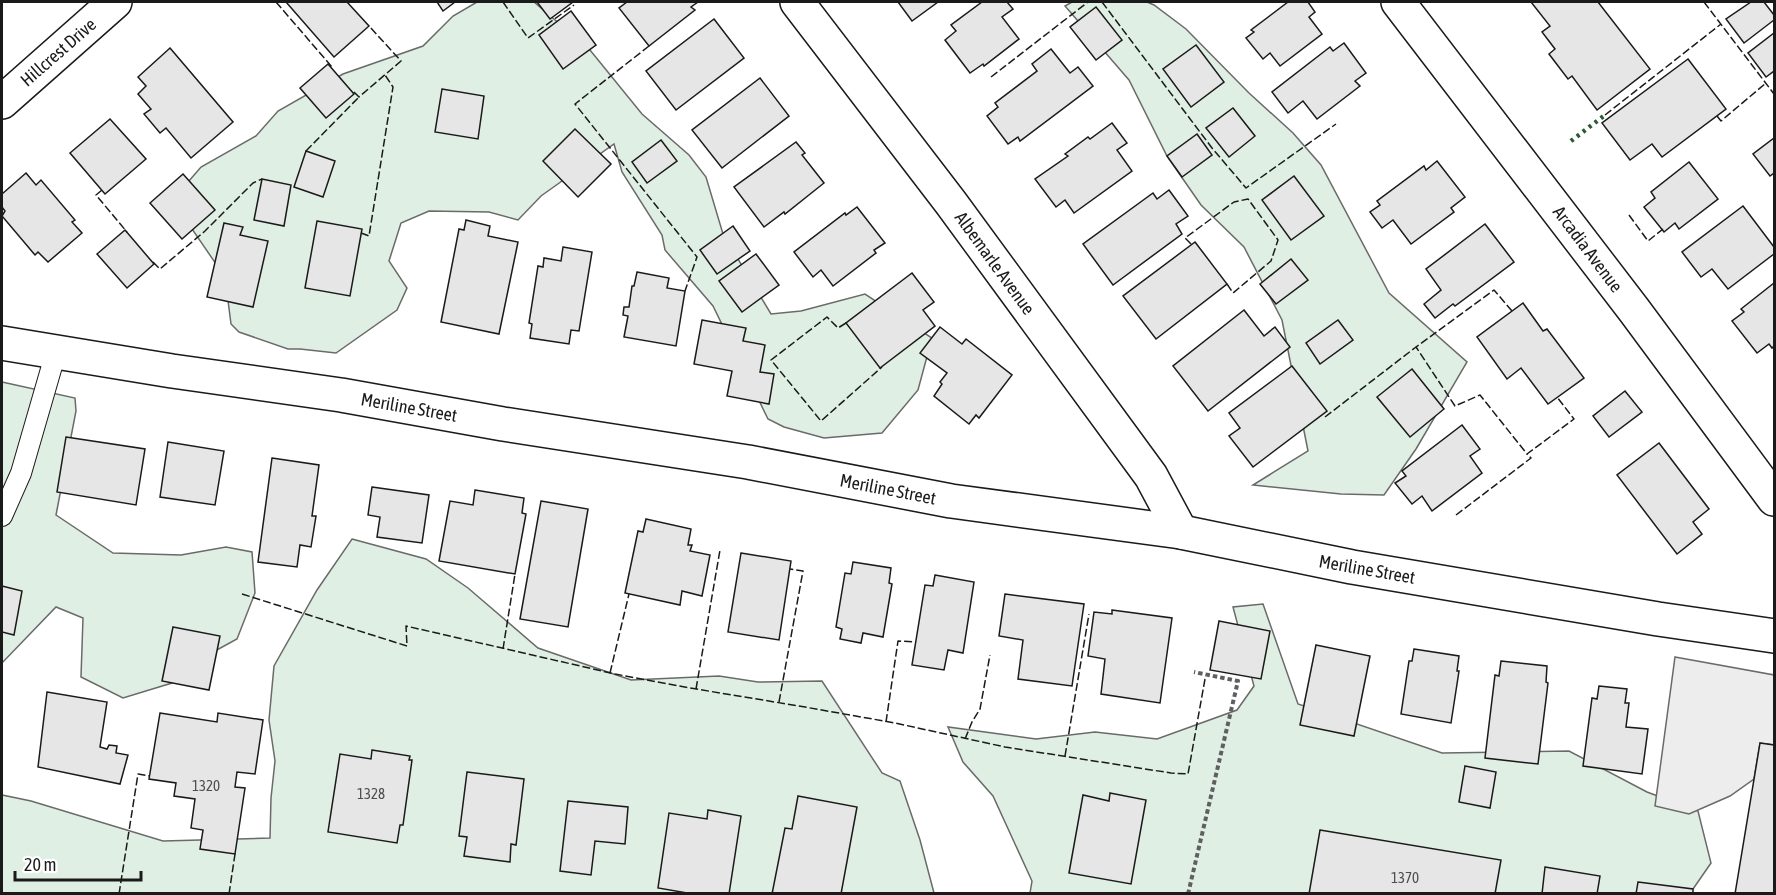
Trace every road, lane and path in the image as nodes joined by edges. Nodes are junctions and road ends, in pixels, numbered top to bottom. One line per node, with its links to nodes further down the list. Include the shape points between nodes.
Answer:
1 (115, 2): 4 (street, Hillcrest Drive)
2 (797, 2): 9 (street, Albemarle Avenue, via 951,203 1151,476)
3 (1398, 2): 7 (street, Arcadia Avenue)
4 (2, 102)
5 (2, 343): 6 (street, Meriline Street)
6 (56, 352): 8 (lane, via 21,473); 9 (street, Meriline Street, via 748,462 951,501)
7 (1774, 499)
8 (2, 516)
9 (1181, 532): 10 (street, Meriline Street, via 1404,576)
10 (1774, 636)
11 (1194, 672): 12 (path, via 1238,681)
12 (1188, 894)

